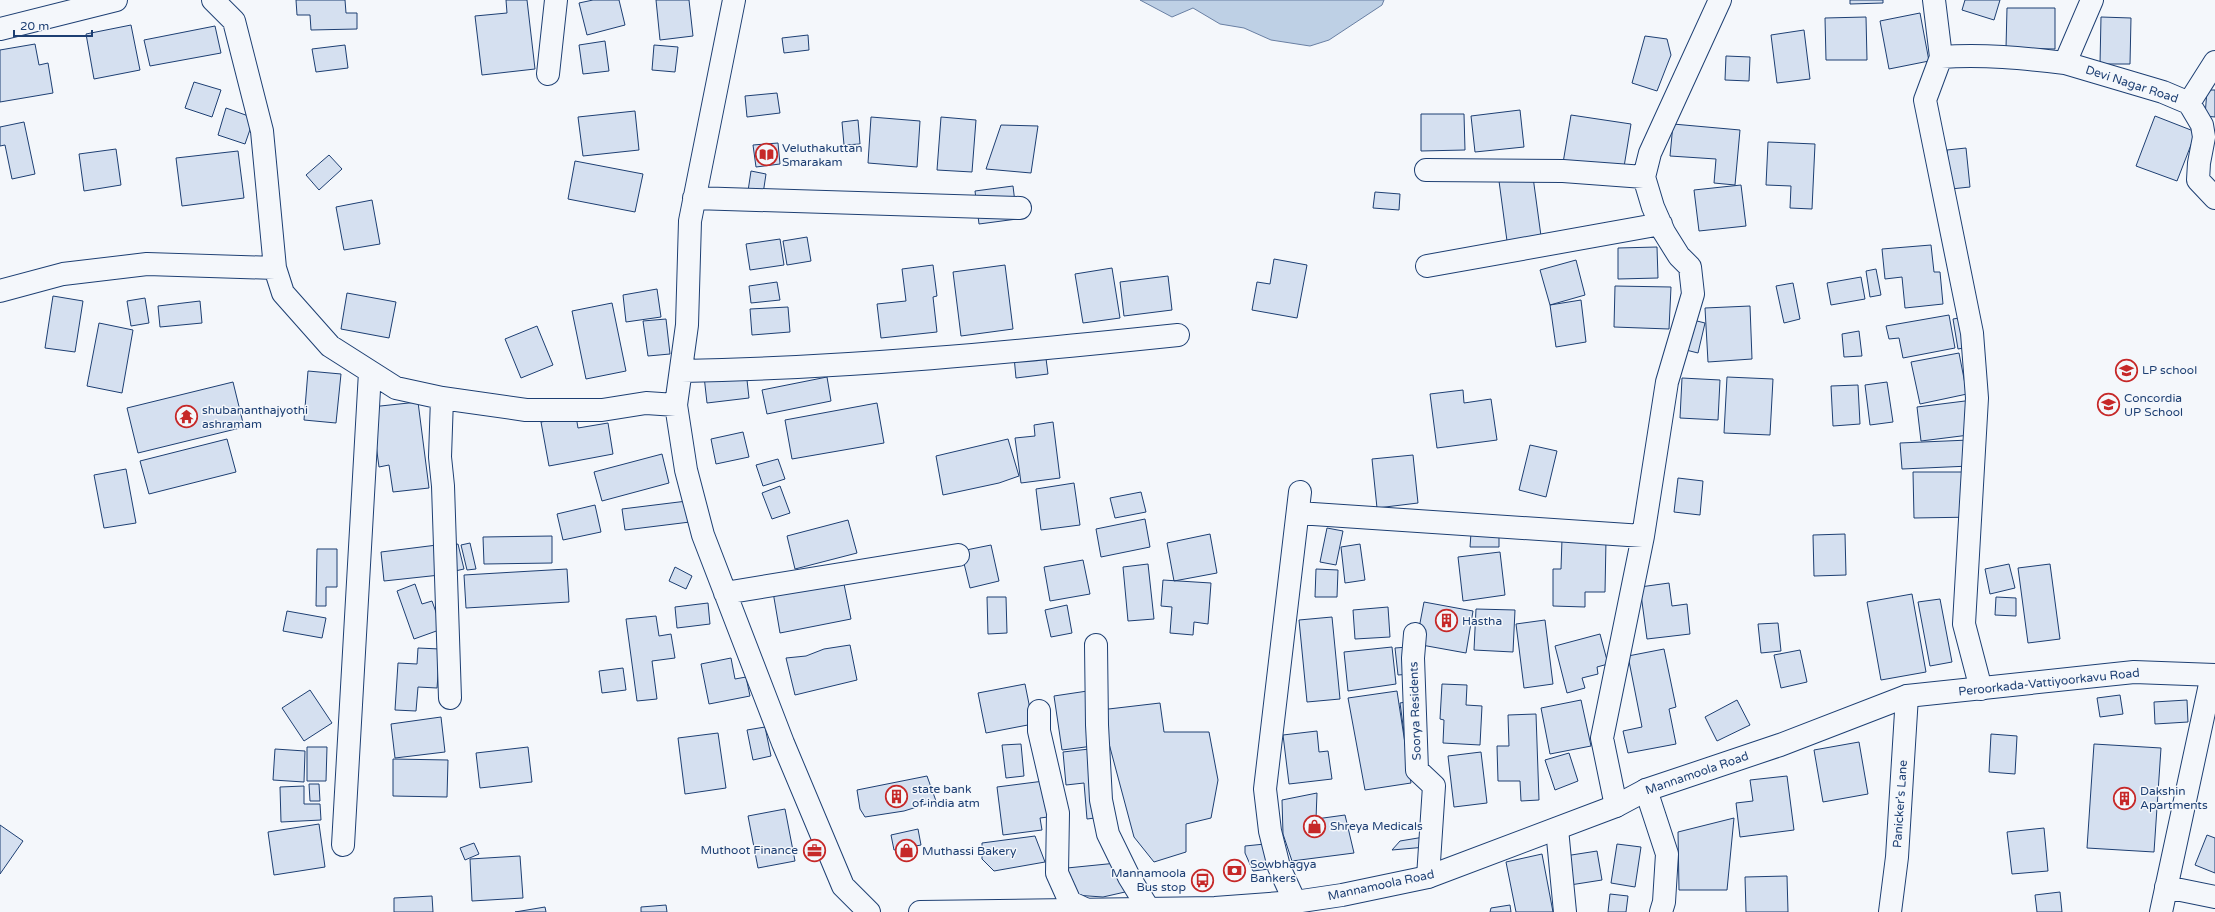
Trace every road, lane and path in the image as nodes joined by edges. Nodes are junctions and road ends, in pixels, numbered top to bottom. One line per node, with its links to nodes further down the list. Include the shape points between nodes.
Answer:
1 (116, 0): 8 (street)
2 (213, 0): 21 (street, via 234,21 262,131)
3 (556, 0): 12 (street)
4 (734, 0): 16 (street)
5 (1720, 0): 15 (street, via 1650,153)
6 (1934, 0): 9 (street)
7 (2092, 0): 11 (street)
8 (0, 29)
9 (1941, 57): 11 (street, Devi Nagar Road, via 2007,56); 34 (street, via 1925,100 1972,333 1977,398 1964,624)
10 (2215, 62): 13 (street)
11 (2065, 63): 13 (street, Devi Nagar Road, via 2163,92)
12 (548, 74)
13 (2189, 103): 17 (street, Devi Nagar Road, via 2202,125 2204,137 2198,180)
14 (1426, 170): 15 (street, via 1563,172)
15 (1644, 177): 19 (street)
16 (694, 198): 18 (street); 24 (street, via 690,220 688,325)
17 (2215, 198)
18 (1020, 208)
19 (1661, 224): 20 (street); 28 (street, via 1679,256 1690,267 1693,294 1667,382)
20 (1427, 266)
21 (275, 268): 22 (street, via 147,264 63,274); 25 (street, via 283,293 330,346)
22 (0, 291)
23 (1178, 335): 24 (street, via 779,369)
24 (682, 371): 27 (street)
25 (370, 372): 26 (street, via 396,388); 41 (street)
26 (442, 398): 27 (street, via 526,410 602,410 646,403); 36 (street, via 440,457)
27 (676, 406): 30 (street, via 693,503)
28 (1643, 536): 39 (street, via 1602,738); 45 (street, via 1299,502 1265,789 1270,831 1279,867)
29 (958, 556): 30 (street)
30 (725, 593): 49 (street, via 843,886)
31 (1415, 634): 42 (street, Soorya Residents, via 1417,770 1434,786)
32 (1096, 645): 46 (street, via 1101,800 1108,834)
33 (2213, 675): 34 (street, Peroorkada-Vattiyoorkavu Road, via 2134,672); 43 (street)
34 (1981, 689): 35 (street, Peroorkada-Vattiyoorkavu Road)
35 (1907, 696): 38 (street, Mannamoola Road, via 1780,745); 53 (street, Panicker's Lane)
36 (450, 698)
37 (1040, 711): 47 (street, via 1039,731 1058,814 1057,873 1070,902)
38 (1646, 790): 39 (street, Mannamoola Road); 52 (street, via 1667,854)
39 (1616, 806): 40 (street, Mannamoola Road)
40 (1557, 828): 42 (street, Mannamoola Road); 51 (street)
41 (343, 845)
42 (1428, 877): 45 (street, Mannamoola Road)
43 (2166, 886): 44 (street); 54 (street)
44 (2215, 897)
45 (1295, 902): 48 (street, Mannamoola Road)
46 (1148, 908): 47 (street, Mannamoola Road); 48 (street, Mannamoola Road)
47 (1091, 910): 50 (street, Mannamoola Road)
48 (1215, 910)
49 (869, 912)
50 (920, 912)
51 (1565, 912)
52 (1661, 912)
53 (1890, 912)
54 (2161, 912)

